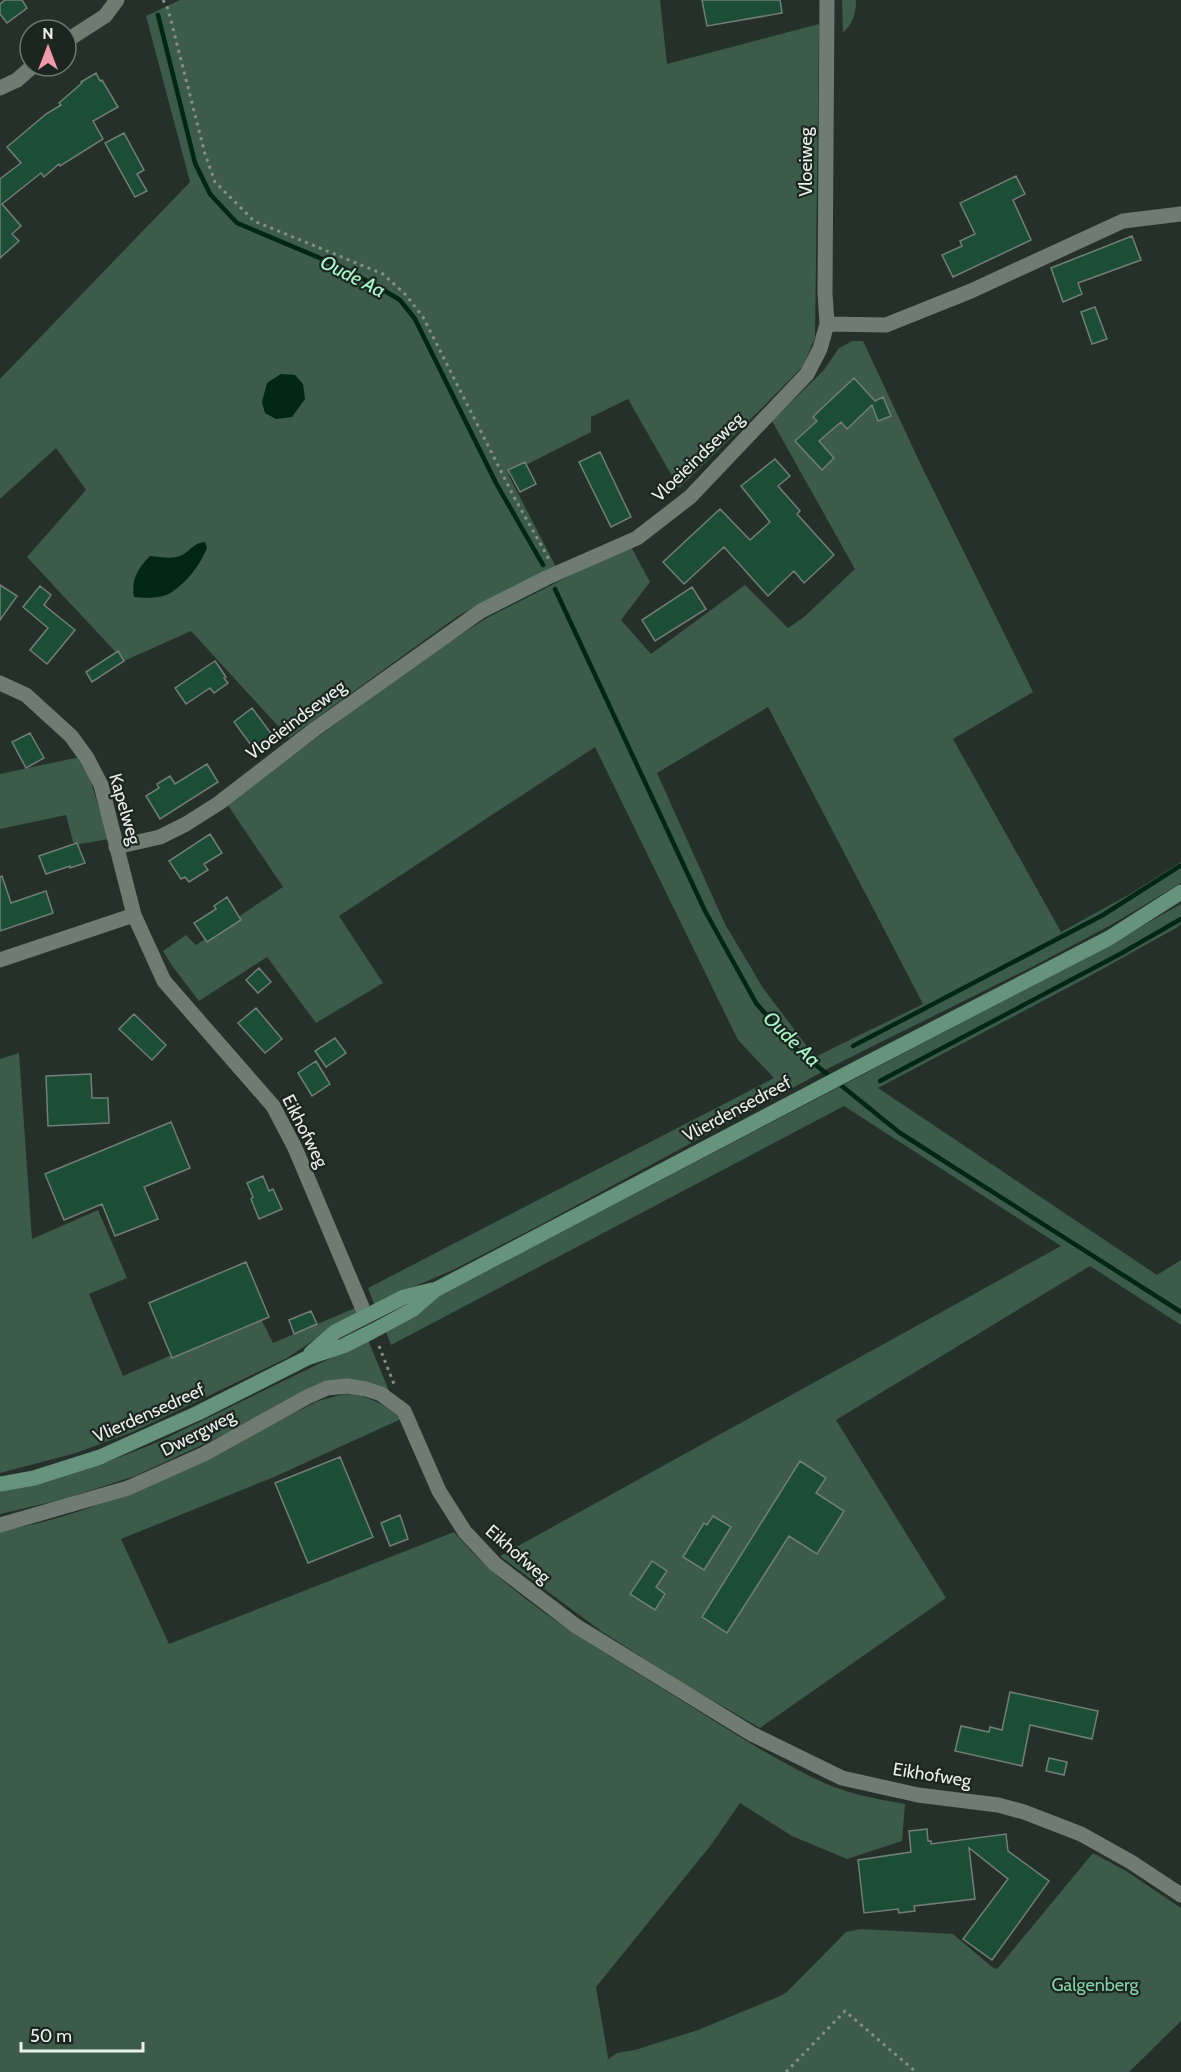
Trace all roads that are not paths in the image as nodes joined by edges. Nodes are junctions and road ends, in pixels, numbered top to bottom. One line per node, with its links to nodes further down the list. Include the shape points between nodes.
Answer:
1 (117, 0): 3 (street, via 105,16)
2 (827, 0): 7 (street, Vloeiweg)
3 (78, 33)
4 (19, 78): 5 (street)
5 (0, 88)
6 (1181, 214): 7 (street, via 1124,221 972,291 886,325)
7 (827, 324): 9 (street, Vloeieindseweg, via 807,374 690,497 637,538 481,611 219,803 160,837)
8 (0, 683): 9 (street, Kapelweg, via 26,695 71,736 87,758 101,785)
9 (116, 847): 11 (street, Kapelweg)
10 (1181, 892): 13 (main road, Vlierdensedreef, via 1109,938)
11 (134, 915): 12 (street); 14 (street, Eikhofweg, via 164,981 273,1106 295,1148)
12 (0, 960)
13 (435, 1290): 15 (main road, Vlierdensedreef, via 412,1310 373,1331); 15 (main road, Vlierdensedreef, via 404,1297 335,1332)
14 (362, 1307)
15 (306, 1358): 17 (main road, Vlierdensedreef, via 100,1457 34,1478)
16 (405, 1411): 18 (street, Dwergweg, via 381,1394 366,1389 327,1388 204,1454 128,1488); 19 (street, Eikhofweg, via 439,1491 465,1532 495,1564 576,1626 752,1734 842,1778 1024,1812 1081,1834)
17 (0, 1484)
18 (0, 1525)
19 (1181, 1895)

